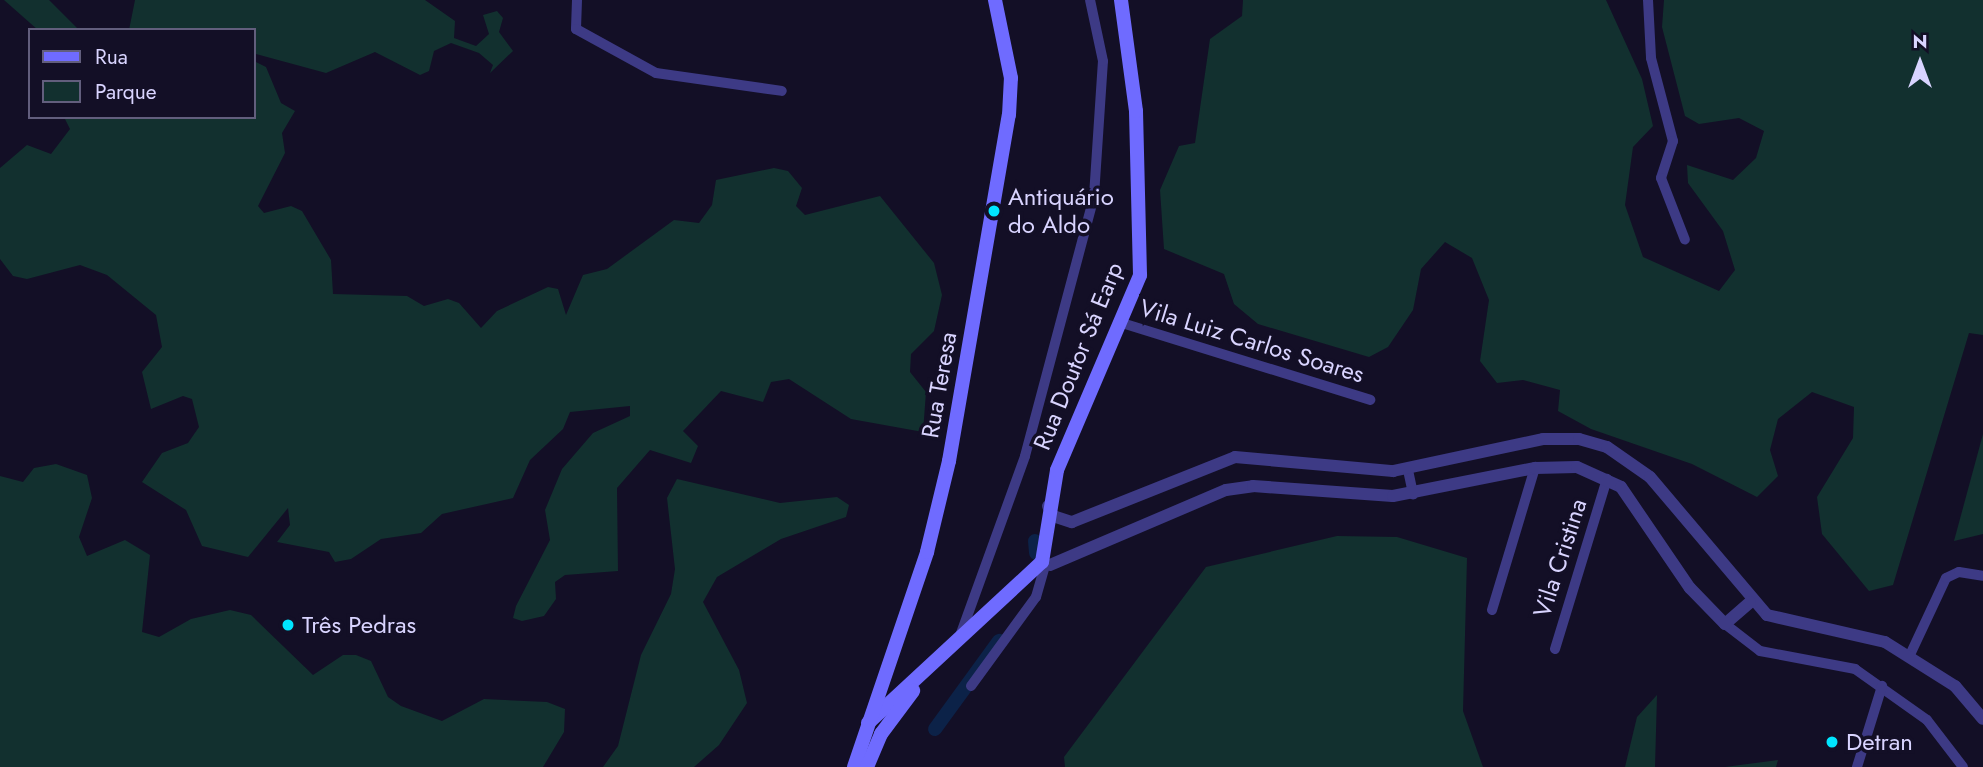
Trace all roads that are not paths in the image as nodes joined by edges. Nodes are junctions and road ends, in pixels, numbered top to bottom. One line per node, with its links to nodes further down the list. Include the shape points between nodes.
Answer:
1 (577, 0): 6 (street, via 576,29 656,73)
2 (995, 0): 29 (main road, Rua Teresa, via 1011,78 1009,115 963,378 927,552)
3 (1090, 0): 22 (street, via 1103,61 1094,196 1025,456)
4 (1121, 0): 8 (main road, Rua Doutor Sá Earp, via 1136,111 1142,254)
5 (1648, 0): 7 (street, via 1651,58 1673,141 1661,178)
6 (782, 91)
7 (1685, 240)
8 (1122, 323): 9 (street, Vila Luiz Carlos Soares); 14 (main road, Rua Doutor Sá Earp, via 1057,470)
9 (1370, 400)
10 (1535, 468): 12 (street, via 1577,467); 13 (street); 20 (street)
11 (1408, 470): 13 (street); 15 (street, via 1235,457); 19 (street, via 1543,439 1607,447 1650,477)
12 (1607, 479): 21 (street, via 1621,486 1690,588); 23 (street, Vila Cristina)
13 (1413, 494): 17 (street, via 1226,490)
14 (1048, 506): 15 (street, via 1053,516); 16 (main road, Rua Doutor Sá Earp)
15 (1072, 522): 16 (street)
16 (1044, 532): 17 (main road, Rua Doutor Sá Earp)
17 (1046, 563): 22 (main road); 26 (street, via 1026,613)
18 (1983, 576): 24 (street, via 1959,572 1946,578)
19 (1750, 602): 21 (street); 24 (street, via 1774,619 1861,634)
20 (1492, 610)
21 (1725, 624): 27 (street, via 1760,651 1856,669)
22 (960, 636): 25 (main road)
23 (1555, 649)
24 (1909, 657): 28 (street, via 1955,686)
25 (921, 678): 29 (main road); 30 (main road)
26 (971, 686)
27 (1882, 686): 33 (street); 34 (street, via 1927,719)
28 (1983, 719)
29 (868, 723): 30 (main road, Rua Teresa)
30 (870, 740): 31 (main road, Rua Teresa); 32 (main road, Rua Teresa)
31 (854, 767)
32 (867, 767)
33 (1857, 767)
34 (1963, 767)

